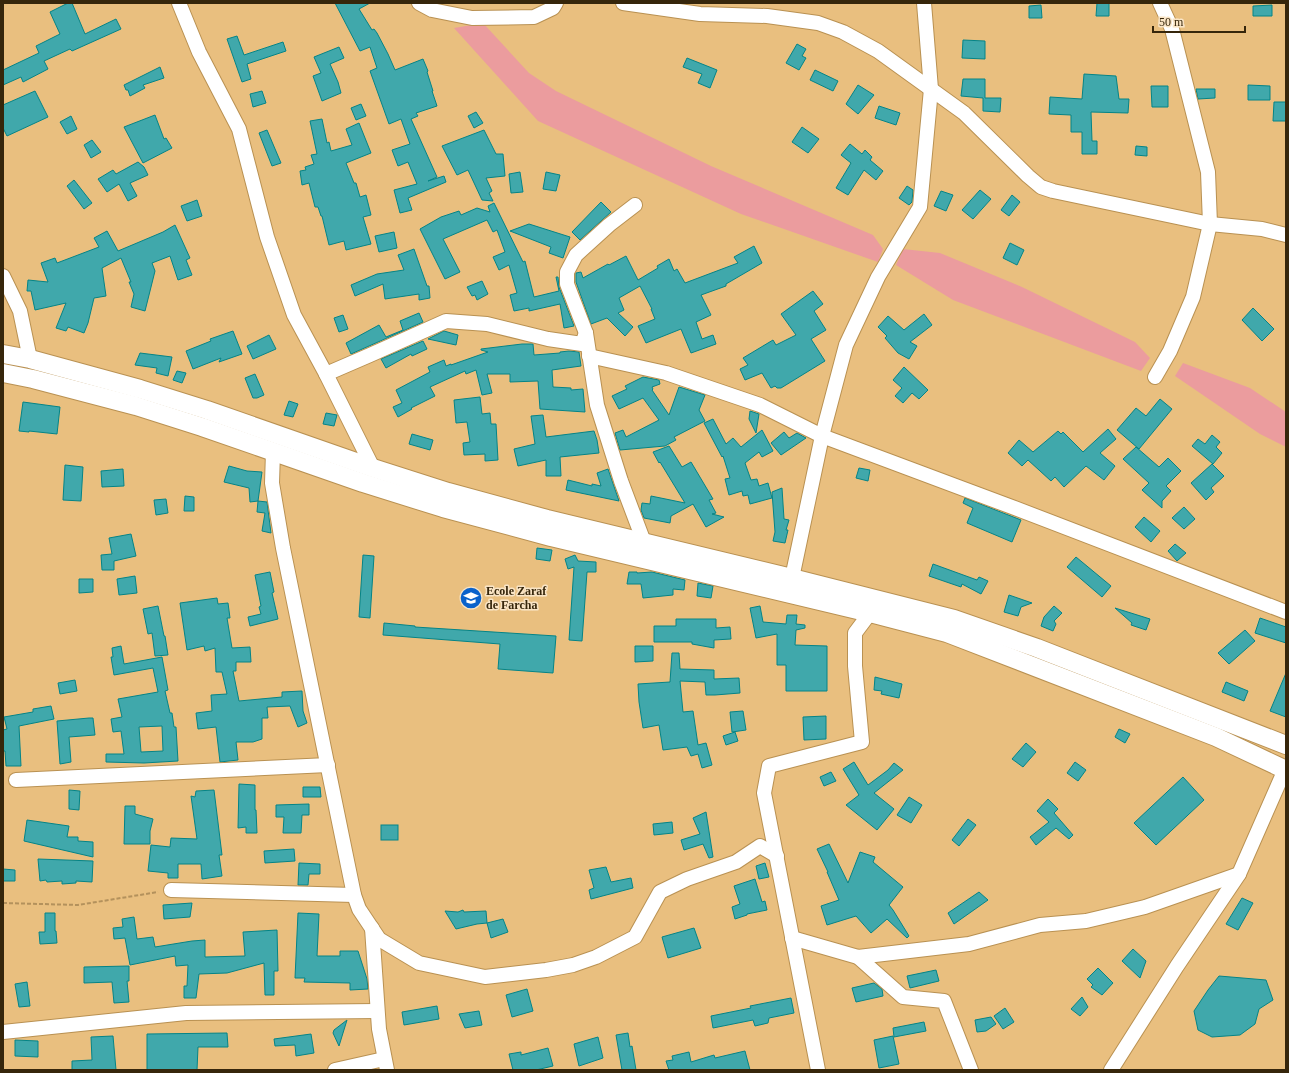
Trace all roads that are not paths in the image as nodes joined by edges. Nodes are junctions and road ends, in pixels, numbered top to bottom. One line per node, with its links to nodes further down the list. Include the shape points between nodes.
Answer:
1 (179, 3): 17 (street, via 199,52 239,129 267,237 294,315)
2 (419, 3): 3 (street, via 432,10 472,18 534,17 553,8)
3 (556, 3)
4 (625, 3): 7 (street, via 700,14 767,16 818,22 878,51)
5 (924, 3): 7 (street)
6 (1160, 3): 9 (street, via 1172,29 1208,172)
7 (931, 89): 9 (street, via 964,113 1041,187); 19 (street, via 920,208 878,277 846,345)
8 (635, 205): 12 (street, via 576,255 567,272 567,284)
9 (1210, 224): 10 (street, via 1262,229); 18 (street, via 1193,297)
10 (1286, 235)
11 (3, 276): 15 (street, via 20,311)
12 (586, 333): 14 (street); 17 (street, via 582,344 548,339 487,324 446,321)
13 (3, 354): 15 (street)
14 (589, 356): 19 (street, via 666,373 760,405); 23 (street, via 597,405)
15 (30, 360): 21 (street, via 207,410)
16 (3, 373): 20 (street, via 136,406)
17 (326, 374): 21 (street)
18 (1155, 377)
19 (822, 436): 24 (street); 25 (street)
20 (273, 452): 22 (street, via 363,483); 28 (street, via 272,483 282,541)
21 (373, 468): 22 (street)
22 (446, 500): 23 (street, via 547,519); 26 (street, via 551,536)
23 (644, 542): 24 (street)
24 (792, 578): 27 (street, via 954,619 1044,651)
25 (1286, 612)
26 (870, 613): 29 (street, via 947,633 1216,737); 31 (street, via 855,633 855,666 862,742 769,766 764,793)
27 (1286, 745)
28 (328, 765): 30 (street); 34 (street)
29 (1286, 769): 32 (street)
30 (16, 780)
31 (777, 856): 35 (street, via 760,846 736,862 687,878 660,892 635,937 596,957 553,969 485,977 419,963 379,939); 36 (street)
32 (1240, 874): 37 (street, via 1145,907 1086,921 1040,926 969,944); 44 (street, via 1177,966)
33 (171, 890): 34 (street)
34 (354, 895): 35 (street, via 359,909)
35 (372, 928): 38 (street)
36 (792, 938): 37 (street); 42 (street)
37 (858, 957): 43 (street, via 903,997 944,1001)
38 (378, 1011): 39 (street, via 186,1013); 40 (street)
39 (3, 1032)
40 (386, 1064): 41 (street)
41 (335, 1070)
42 (818, 1070)
43 (971, 1070)
44 (1111, 1070)

